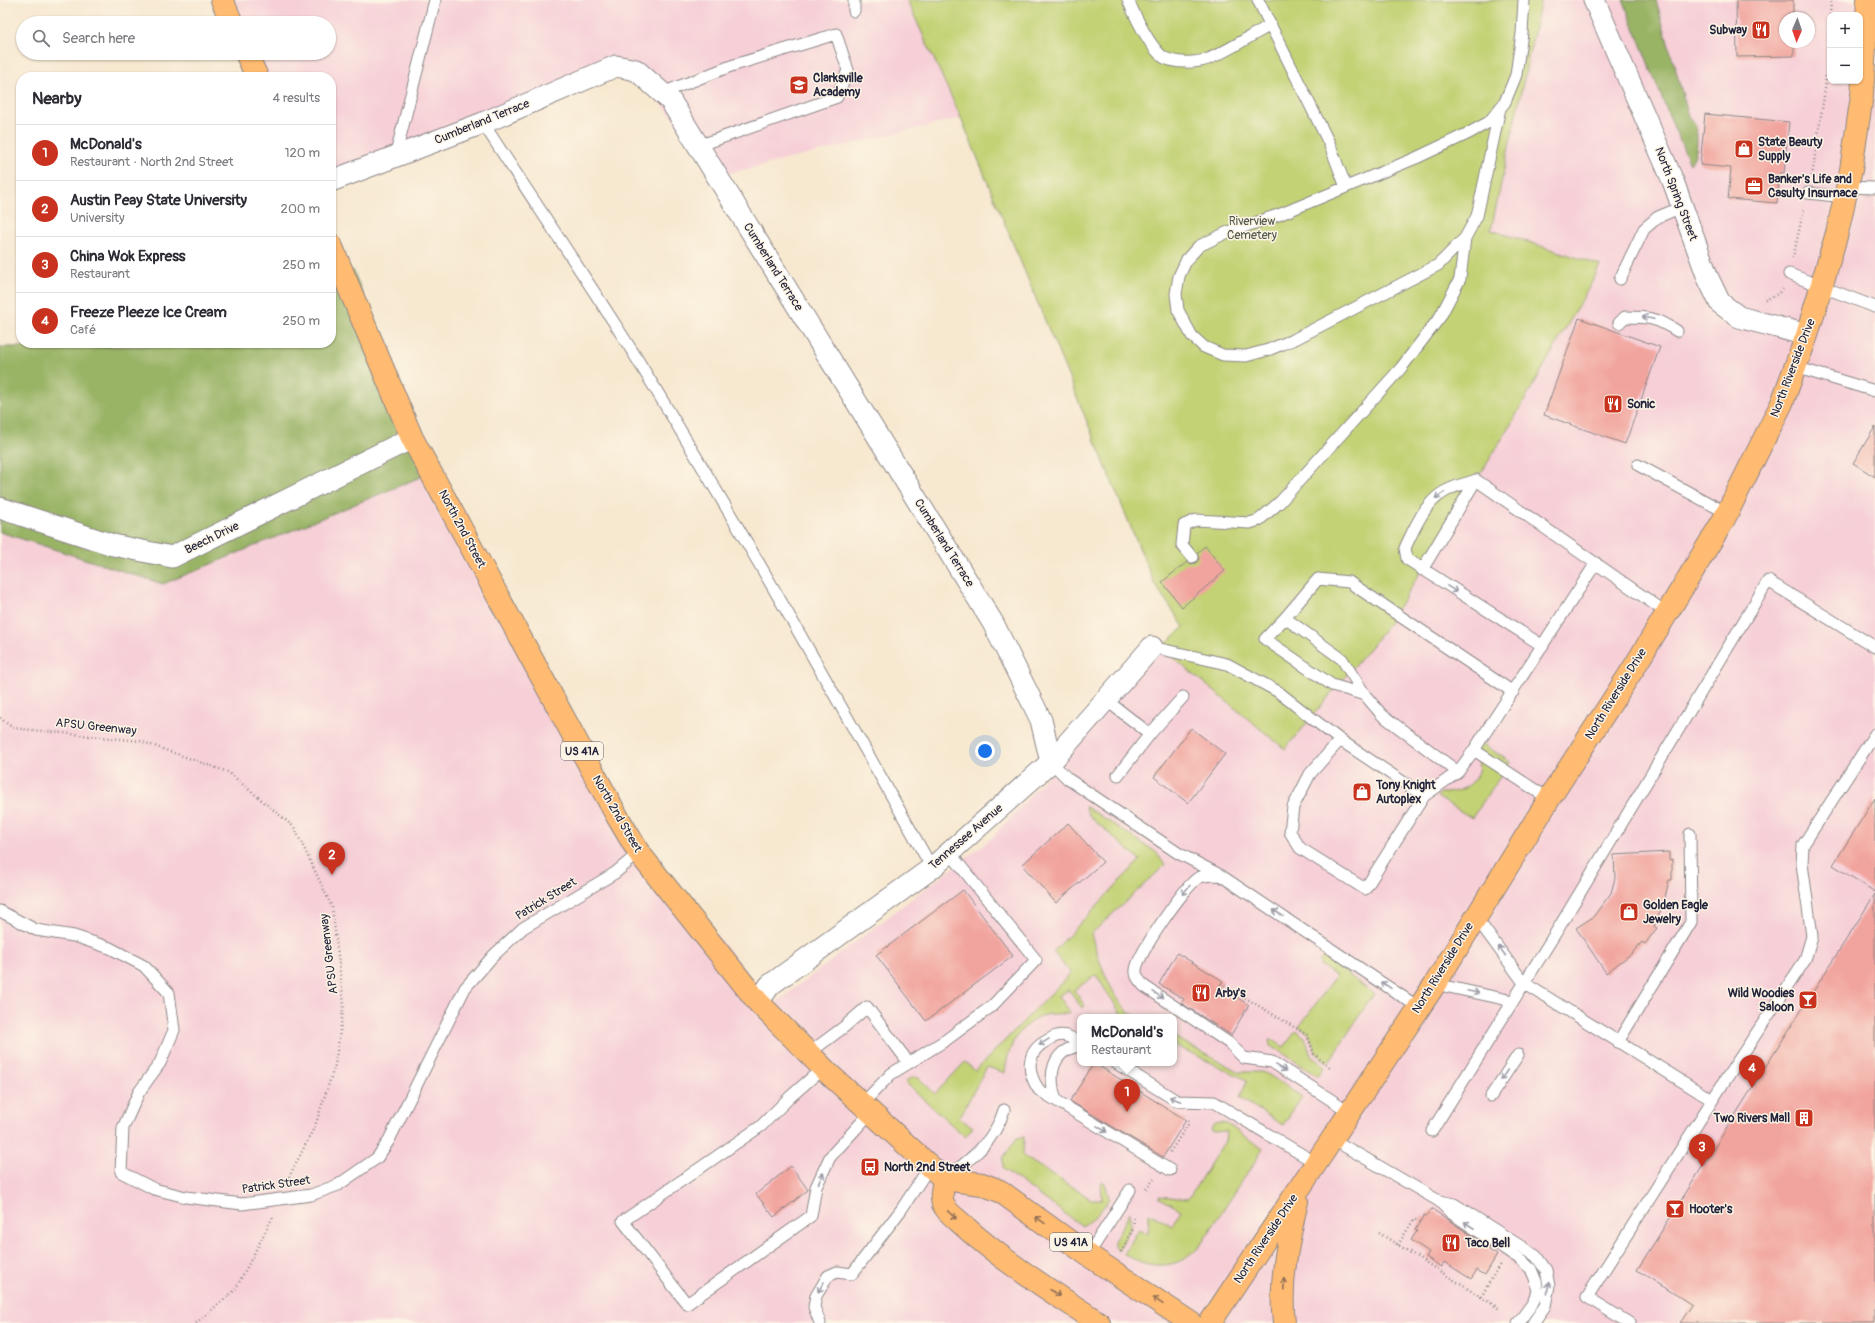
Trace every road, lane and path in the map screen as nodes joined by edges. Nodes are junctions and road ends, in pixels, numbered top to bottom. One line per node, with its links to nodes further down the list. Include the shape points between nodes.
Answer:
1 (222, 0): 10 (main road)
2 (435, 0): 18 (lane)
3 (1128, 0): 11 (lane, via 1156,50 1165,58 1173,60 1187,62 1208,59)
4 (1258, 0): 11 (lane)
5 (1524, 0): 15 (lane, via 1516,75)
6 (1594, 0): 24 (street, North Spring Street)
7 (1832, 0): 9 (path)
8 (1868, 0): 22 (main road, North Riverside Drive, via 1862,95)
9 (1830, 12)
10 (229, 16)
11 (1270, 25): 20 (lane, via 1329,142)
12 (249, 60): 13 (main road)
13 (255, 72)
14 (662, 93): 16 (street, Cumberland Terrace, via 636,70 616,66); 17 (street, Cumberland Terrace, via 670,100); 17 (lane, via 731,66 836,34 848,70 837,97)
15 (1500, 108): 20 (lane, via 1489,122 1469,134); 25 (lane, via 1478,216)
16 (483, 123): 18 (street, Cumberland Terrace); 66 (lane, via 632,352 701,466 833,691)
17 (698, 146): 58 (street, Cumberland Terrace, via 993,623 1041,720)
18 (395, 157): 19 (street, Cumberland Terrace)
19 (336, 179)
20 (1346, 187): 25 (lane, via 1281,214 1228,232 1199,246 1179,276 1176,294 1178,310 1192,336 1204,347 1223,355 1246,356 1268,350 1295,339 1438,265)
21 (1875, 188): 22 (lane)
22 (1846, 192): 23 (lane); 29 (main road, North Riverside Drive)
23 (1808, 193)
24 (1682, 207): 28 (lane, via 1658,217 1644,229); 33 (street, North Spring Street, via 1720,303 1739,317)
25 (1465, 238): 41 (lane, via 1460,278 1440,317 1401,368 1280,502 1259,520 1250,523 1196,520 1184,525 1182,545)
26 (336, 257): 36 (main road, North 2nd Street / US 41A)
27 (1789, 274): 29 (lane)
28 (1620, 279)
29 (1822, 286): 30 (lane); 33 (main road, North Riverside Drive)
30 (1875, 307)
31 (1619, 323): 32 (lane, one-way to 31, via 1662,322 1645,317 1625,317)
32 (1677, 331)
33 (1807, 335): 34 (main road, North Riverside Drive)
34 (1795, 367): 35 (lane); 40 (main road, North Riverside Drive, via 1782,403)
35 (1875, 391)
36 (412, 438): 39 (street, Beech Drive, via 172,557 113,545); 64 (main road, North 2nd Street / US 41A)
37 (1638, 465): 40 (lane)
38 (1476, 480): 42 (lane); 43 (lane); 43 (lane, one-way to 43, via 1450,488 1432,501 1421,515 1405,548 1407,559)
39 (0, 508)
40 (1727, 513): 44 (main road, North Riverside Drive)
41 (1192, 557)
42 (1596, 563): 44 (lane); 46 (lane)
43 (1422, 570): 46 (lane, one-way to 46)
44 (1667, 613): 62 (main road, North Riverside Drive)
45 (1285, 618): 49 (lane, via 1318,579 1349,582); 50 (lane, via 1342,659); 50 (lane, via 1265,638 1332,685)
46 (1543, 646): 49 (lane)
47 (1152, 647): 52 (street, Tennessee Avenue); 56 (lane, via 1227,664 1278,691)
48 (1875, 647): 71 (lane, via 1768,581)
49 (1513, 692): 57 (lane)
50 (1365, 695): 59 (lane, via 1382,715)
51 (1183, 697): 54 (lane)
52 (1106, 700): 54 (lane); 58 (street, Tennessee Avenue)
53 (0, 718): 97 (path, APSU Greenway, via 13,728 140,741 228,772 294,828 332,907 344,1004 335,1065 315,1126)
54 (1150, 734): 60 (lane)
55 (1875, 734): 86 (lane, via 1803,845 1802,864 1812,936 1805,960)
56 (1340, 740): 61 (lane); 61 (lane, via 1310,774 1293,807 1290,832 1300,848 1365,889)
57 (1474, 750): 59 (lane); 62 (lane)
58 (1051, 762): 65 (street, Tennessee Avenue); 67 (lane, via 1068,779 1178,853)
59 (1458, 772): 61 (lane)
60 (1118, 775)
61 (1424, 796)
62 (1549, 799): 69 (main road, North Riverside Drive)
63 (1690, 834): 76 (lane, via 1691,922)
64 (639, 853): 73 (main road, North 2nd Street / US 41A); 97 (lane, Patrick Street, via 615,873 523,928 493,956 465,988 401,1117 377,1158 338,1185 311,1195)
65 (950, 853): 66 (street, Tennessee Avenue); 81 (lane, via 1036,960 992,1006)
66 (932, 868): 73 (street, Tennessee Avenue, via 770,985)
67 (1220, 875): 75 (lane, one-way to 67); 89 (lane, one-way to 89, via 1200,877 1179,897 1140,957 1136,970 1137,978 1144,986 1229,1043 1244,1058 1272,1062)
68 (0, 911): 97 (lane, Patrick Street, via 36,930 74,936 110,948 144,966 169,993 174,1030 160,1062 139,1092 123,1128 121,1172 154,1189 186,1197 242,1204)
69 (1475, 916): 71 (lane, one-way to 69); 72 (main road, North Riverside Drive)
70 (1221, 983): 83 (path, via 1307,1035 1314,1054)
71 (1524, 983): 74 (lane); 76 (lane)
72 (1435, 984): 74 (lane, one-way to 74); 75 (main road, North Riverside Drive)
73 (758, 1002): 80 (main road, North 2nd Street / US 41A)
74 (1513, 1002): 90 (lane)
75 (1418, 1007): 89 (main road, North Riverside Drive)
76 (1618, 1042): 86 (lane)
77 (1077, 1043): 85 (lane, one-way to 85, via 1065,1035 1054,1037 1035,1048 1032,1055 1030,1064 1034,1082 1039,1090)
78 (1077, 1046): 85 (lane, via 1062,1052 1056,1059 1052,1081)
79 (1518, 1054): 84 (lane, one-way to 84)
80 (816, 1061): 81 (lane, via 844,1027 867,1007); 87 (main road, North 2nd Street / US 41A); 87 (lane, one-way to 87, via 790,1097 761,1126 623,1221 687,1304 811,1216 816,1188 830,1158)
81 (909, 1063): 87 (lane, via 891,1074)
82 (1121, 1066): 92 (lane, one-way to 82, via 1214,1102 1177,1101)
83 (1331, 1068)
84 (1491, 1096)
85 (1056, 1100): 93 (lane, one-way to 93)
86 (1712, 1100): 114 (lane, via 1587,1297)
87 (866, 1108): 94 (main road, North 2nd Street / US 41A)
88 (1004, 1110): 94 (lane, via 1001,1121 979,1152)
89 (1350, 1112): 91 (main road, North Riverside Drive)
90 (1432, 1131)
91 (1332, 1139): 92 (main road, North Riverside Drive); 98 (lane)
92 (1316, 1163): 95 (main road, North Riverside Drive)
93 (1170, 1170)
94 (937, 1173): 103 (main road, US 41A, one-way to 94, via 1000,1191); 107 (lane, one-way to 107, via 901,1210 852,1274 837,1272 828,1276 816,1296 814,1308); 108 (main road, one-way to 108, via 947,1211 1006,1259)
95 (1300, 1188): 110 (main road, North Riverside Drive); 111 (main road, one-way to 95, via 1286,1247)
96 (1130, 1190): 103 (lane)
97 (278, 1199): 106 (path, APSU Greenway, via 271,1224 235,1290)
98 (1439, 1201): 102 (lane, one-way to 98, via 1451,1213); 113 (lane, one-way to 98, via 1545,1306 1549,1286 1546,1270 1536,1256 1454,1204)
99 (1420, 1222): 101 (path, via 1414,1219)
100 (1380, 1233): 101 (path)
101 (1398, 1244): 104 (path)
102 (1508, 1251): 104 (path); 112 (lane, via 1531,1269 1538,1292)
103 (1088, 1255): 109 (main road, US 41A, one-way to 103)
104 (1481, 1297): 105 (path)
105 (1500, 1309)
106 (196, 1323)
107 (820, 1323)
108 (1099, 1323)
109 (1191, 1323)
110 (1210, 1323)
111 (1284, 1323)
112 (1518, 1323)
113 (1533, 1323)
114 (1629, 1323)

